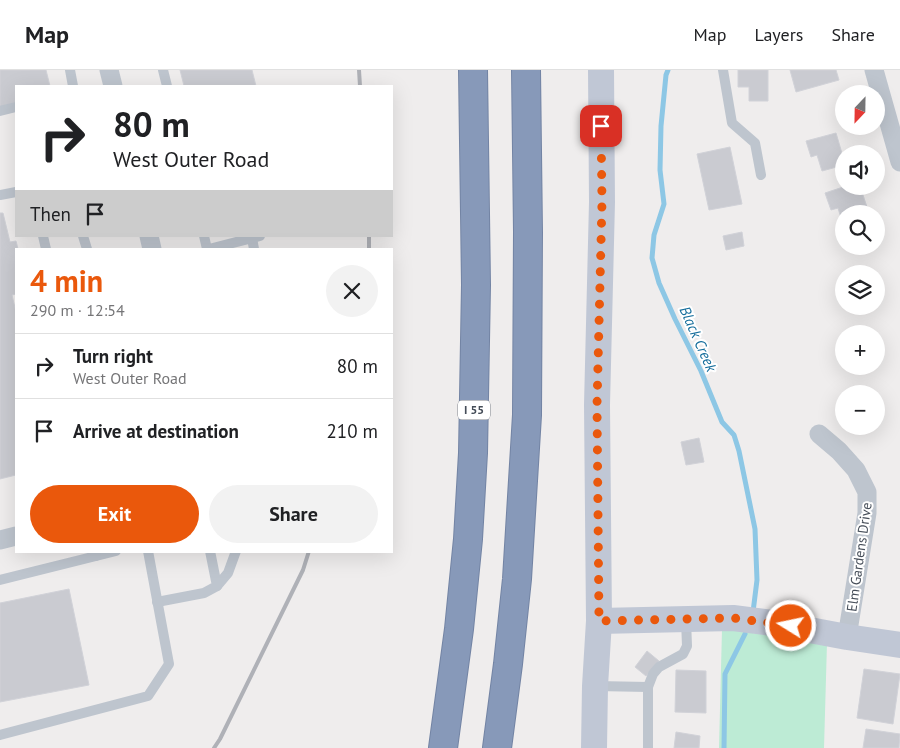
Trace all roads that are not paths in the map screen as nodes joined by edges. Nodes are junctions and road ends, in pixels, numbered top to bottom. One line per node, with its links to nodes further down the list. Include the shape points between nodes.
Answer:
1 (70, 70): 9 (lane)
2 (109, 70): 10 (street)
3 (163, 70): 11 (lane)
4 (473, 70): 37 (highway, I 55, via 476,294 473,453 459,629)
5 (526, 70): 38 (highway, via 527,415 517,579)
6 (600, 70): 31 (street)
7 (723, 70): 15 (lane, via 732,122 755,143)
8 (874, 70): 14 (street)
9 (73, 85)
10 (113, 85)
11 (167, 85)
12 (15, 107): 13 (lane)
13 (0, 111)
14 (900, 162)
15 (760, 175)
16 (15, 192): 17 (lane)
17 (0, 196)
18 (255, 241): 19 (lane)
19 (214, 248)
20 (819, 434): 32 (street, Elm Gardens Drive, via 856,470 867,492 867,513)
21 (15, 536): 22 (street)
22 (0, 540)
23 (148, 553): 29 (lane)
24 (210, 553): 28 (lane)
25 (235, 553): 28 (lane, via 228,573)
26 (95, 554): 27 (lane)
27 (0, 580)
28 (218, 586): 29 (lane, via 204,593)
29 (157, 602): 36 (lane, via 168,664 148,696)
30 (686, 619): 31 (street); 32 (street, via 733,618); 35 (lane, via 687,646 683,654 659,667)
31 (599, 621): 34 (street)
32 (847, 637): 33 (street)
33 (900, 645)
34 (595, 686): 35 (lane); 39 (street)
35 (648, 687): 40 (lane)
36 (0, 735)
37 (443, 748)
38 (497, 748)
39 (594, 748)
40 (648, 748)

